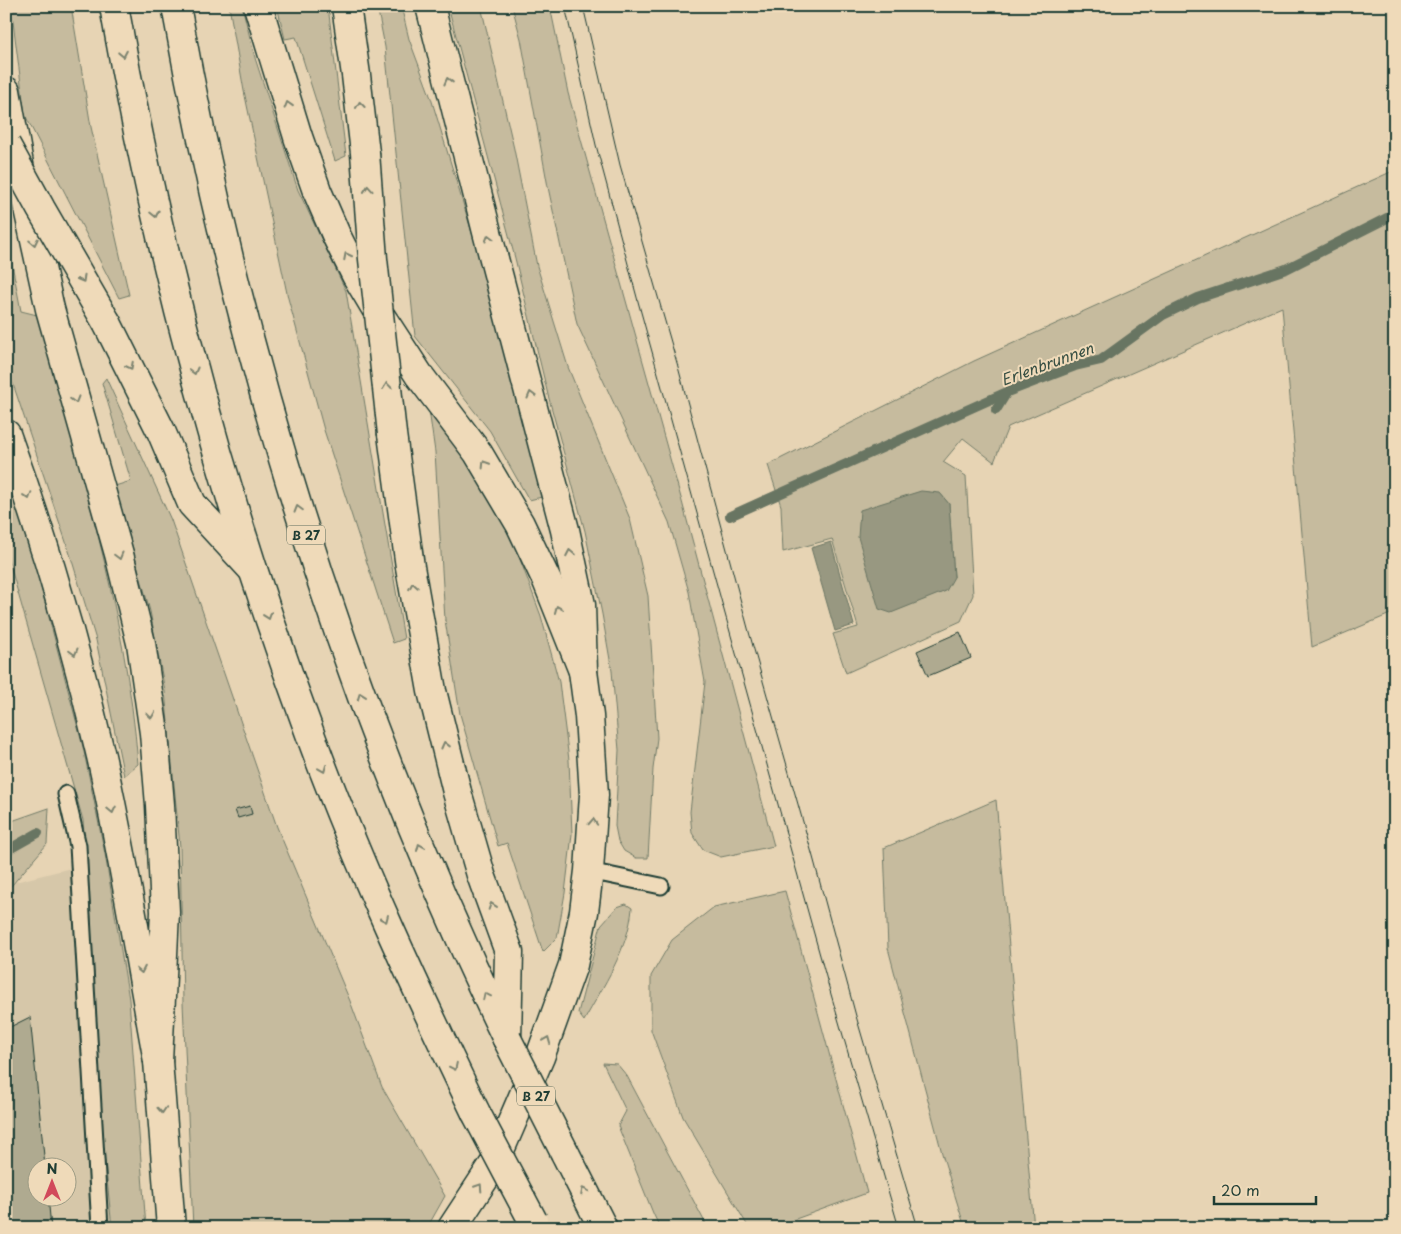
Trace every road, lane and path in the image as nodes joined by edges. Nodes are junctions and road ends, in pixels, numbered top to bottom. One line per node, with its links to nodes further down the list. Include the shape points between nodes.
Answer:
1 (114, 6): 9 (highway, one-way to 9, via 157,222 200,394)
2 (176, 6): 14 (highway, B 27, one-way to 2, via 473,969 398,793 304,531 231,266 191,92)
3 (258, 6): 10 (highway, one-way to 3, via 547,581 520,524 478,453 419,375 378,312 337,237 298,137)
4 (346, 6): 14 (highway, one-way to 4, bridge, via 509,952 481,874 457,792 432,691 410,567 392,434 365,153)
5 (430, 6): 10 (highway, one-way to 5, via 581,605 566,530)
6 (6, 91): 15 (highway, one-way to 15, via 50,309 141,643 154,732 165,912)
7 (6, 145): 9 (highway, one-way to 9, bridge, via 107,323 192,504)
8 (6, 434): 15 (highway, one-way to 15, via 32,507 101,757)
9 (253, 570): 16 (highway, one-way to 16, bridge, via 314,744 384,917 476,1113)
10 (582, 671): 12 (highway, one-way to 10, via 594,795 589,716)
11 (66, 794): 17 (lane, via 78,846)
12 (589, 870): 13 (lane); 19 (highway, one-way to 12, via 494,1164 553,1024 573,965)
13 (661, 886)
14 (508, 1039): 20 (highway, B 27, one-way to 14, bridge)
15 (158, 1061): 18 (highway, one-way to 18)
16 (535, 1225)
17 (100, 1228)
18 (171, 1228)
19 (452, 1228)
20 (603, 1228)

